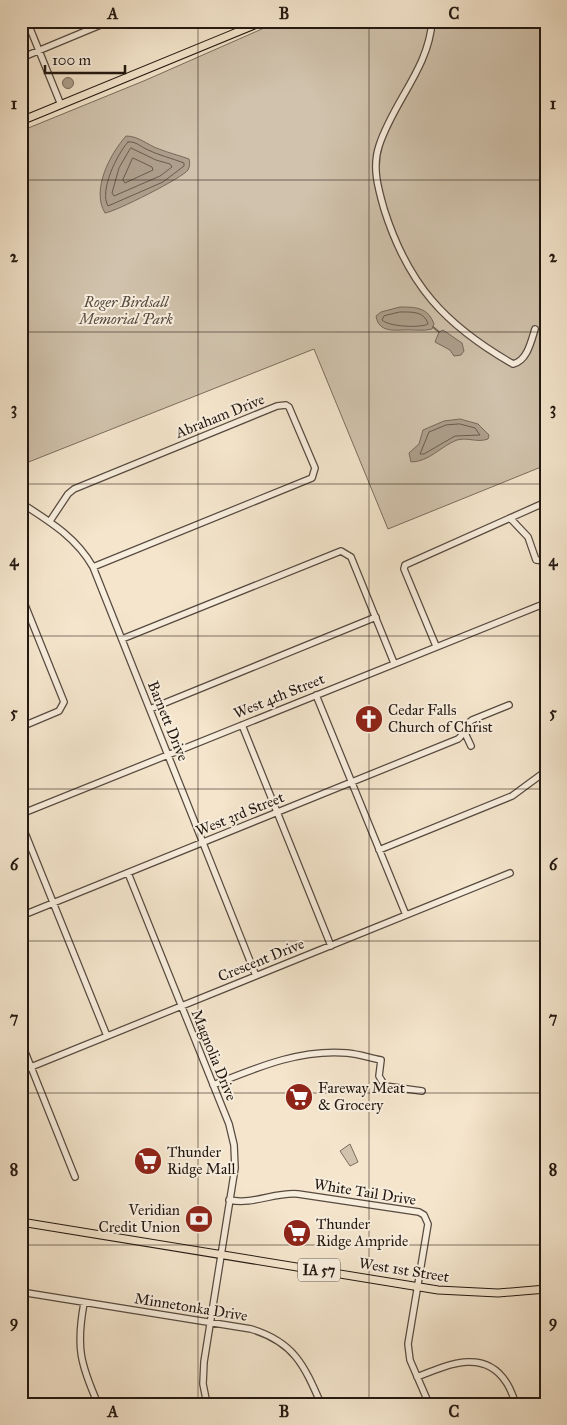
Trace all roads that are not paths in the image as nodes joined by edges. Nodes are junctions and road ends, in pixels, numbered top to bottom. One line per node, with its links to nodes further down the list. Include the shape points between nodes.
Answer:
1 (27, 21): 5 (street)
2 (110, 21): 5 (street)
3 (264, 21): 7 (main road)
4 (432, 21): 9 (street, via 425,54 379,146 376,180 386,214 419,286 465,334 513,364 524,358)
5 (39, 51): 6 (street); 7 (street)
6 (21, 58)
7 (61, 105): 8 (main road)
8 (21, 121)
9 (535, 329)
10 (546, 502): 12 (street)
11 (21, 503): 13 (street, Barnett Drive)
12 (510, 518): 14 (street, via 528,537 536,560); 20 (street, via 405,565)
13 (50, 521): 15 (street, Barnett Drive, via 74,540); 15 (street, Abraham Drive, via 74,489 277,406 289,407 315,468 312,478)
14 (546, 562)
15 (93, 567): 19 (street, Barnett Drive)
16 (21, 595): 26 (street, via 64,702 59,712)
17 (546, 603): 20 (street, West 4th Street)
18 (376, 617): 19 (street, via 351,557 345,551); 21 (street); 24 (street)
19 (122, 639): 24 (street, Barnett Drive)
20 (436, 646): 21 (street, West 4th Street)
21 (394, 663): 22 (street, West 4th Street)
22 (316, 695): 25 (street, West 4th Street); 31 (street)
23 (509, 705): 27 (street, West 3rd Street, via 472,720)
24 (150, 709): 29 (street, Barnett Drive)
25 (242, 725): 29 (street, West 4th Street); 32 (street)
26 (21, 727)
27 (464, 731): 28 (street); 31 (street, West 3rd Street, via 458,739)
28 (470, 746)
29 (168, 755): 33 (street, West 4th Street); 35 (street, Barnett Drive)
30 (546, 771): 36 (street, via 512,796)
31 (352, 782): 32 (street, West 3rd Street); 36 (street)
32 (277, 812): 35 (street, West 3rd Street); 42 (street)
33 (21, 814)
34 (21, 823): 39 (street)
35 (203, 842): 37 (street, West 3rd Street); 43 (street, Barnett Drive)
36 (379, 850): 40 (street)
37 (128, 873): 39 (street, West 3rd Street); 44 (street, Magnolia Drive)
38 (510, 873): 40 (street, Crescent Drive)
39 (53, 903): 41 (street, West 3rd Street); 45 (street)
40 (406, 915): 42 (street, Crescent Drive)
41 (21, 916)
42 (331, 946): 43 (street, Crescent Drive)
43 (256, 976): 44 (street, Crescent Drive)
44 (180, 1006): 45 (street, Crescent Drive); 49 (street, Magnolia Drive)
45 (107, 1036): 47 (street, Crescent Drive)
46 (21, 1042): 47 (street)
47 (31, 1067): 48 (street, Crescent Drive); 51 (street)
48 (21, 1071)
49 (213, 1085): 50 (street, via 295,1056 348,1053 381,1060 378,1076 385,1086); 52 (street, Magnolia Drive, via 234,1145 235,1168)
50 (422, 1091)
51 (75, 1177)
52 (230, 1200): 54 (street, Magnolia Drive); 55 (street, White Tail Drive, via 256,1202 290,1193 419,1212 428,1224)
53 (21, 1222): 54 (main road, West 1st Street / IA 57)
54 (220, 1254): 55 (main road, West 1st Street / IA 57); 59 (street, Magnolia Drive)
55 (417, 1286): 56 (main road, West 1st Street / IA 57, via 480,1292); 60 (street, White Tail Drive, via 408,1344)
56 (546, 1289)
57 (21, 1292): 58 (street, Minnetonka Drive)
58 (84, 1303): 59 (street, Minnetonka Drive); 61 (street, via 80,1353)
59 (210, 1323): 62 (street, Magnolia Drive, via 203,1373); 63 (street, Minnetonka Drive, via 251,1329 281,1342 304,1367)
60 (417, 1377): 64 (street, White Tail Drive); 65 (street, via 453,1363 478,1362 498,1371 508,1384)
61 (98, 1404)
62 (207, 1404)
63 (321, 1404)
64 (429, 1404)
65 (516, 1404)

